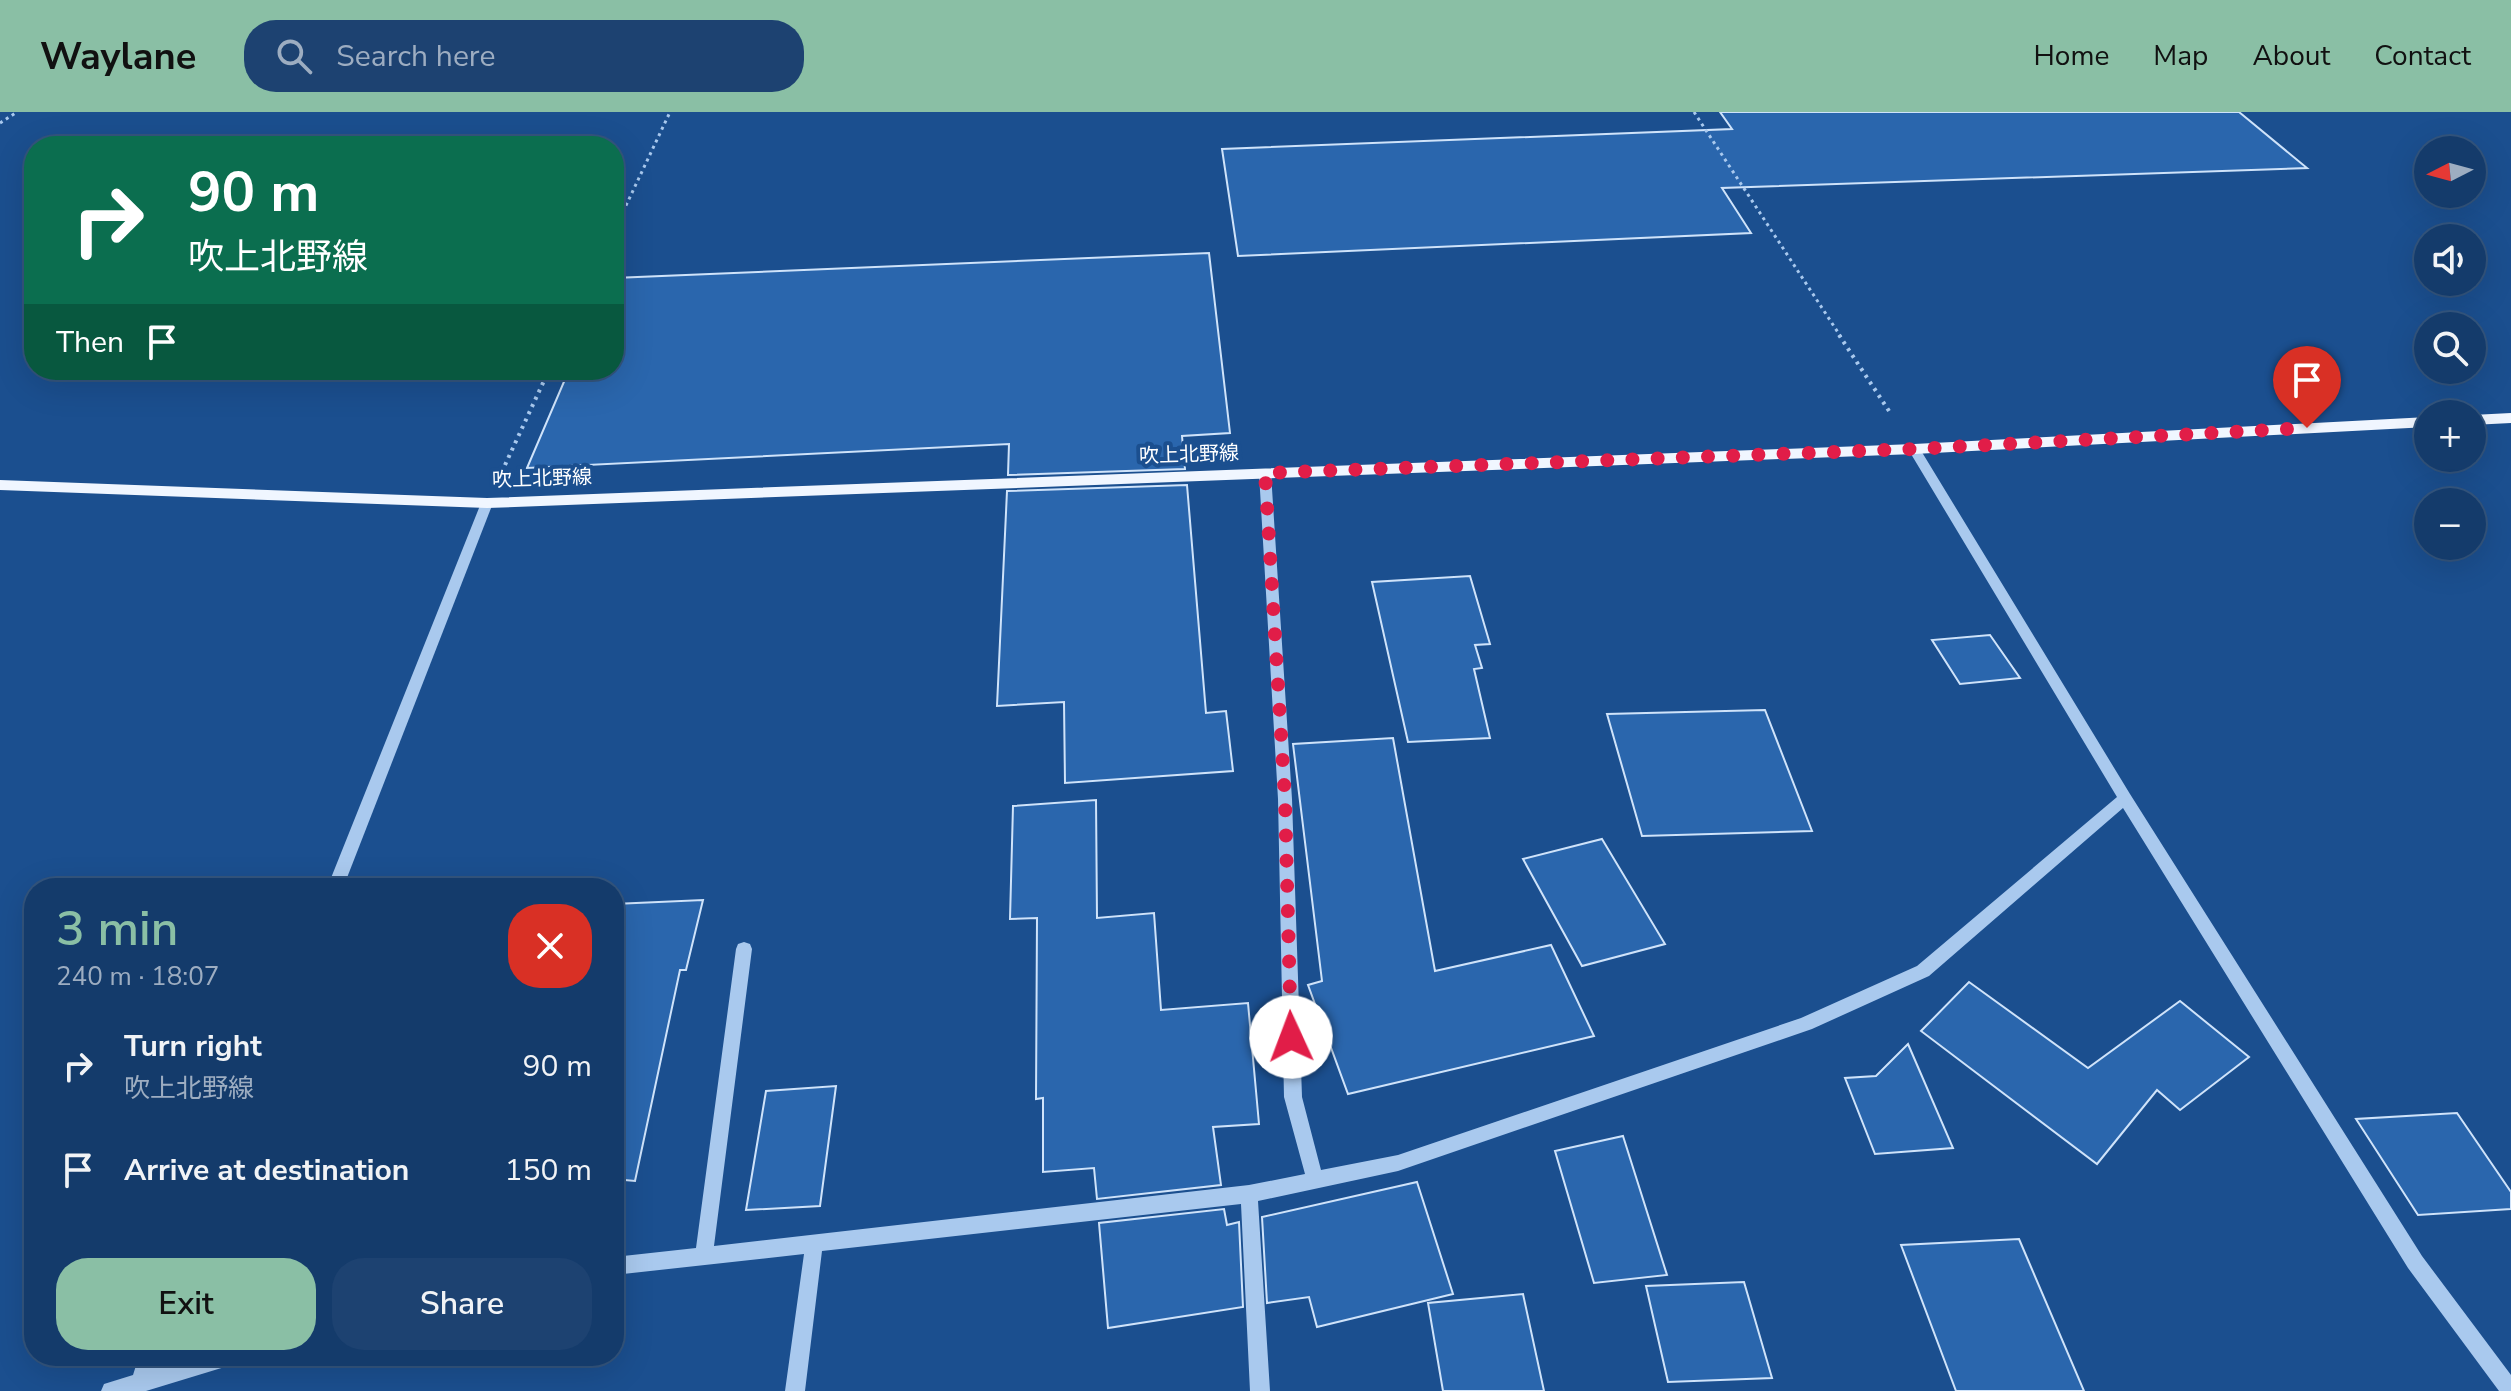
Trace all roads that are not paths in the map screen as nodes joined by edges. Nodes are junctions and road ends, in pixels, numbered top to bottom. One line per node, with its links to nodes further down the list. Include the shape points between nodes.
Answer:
1 (2511, 418): 2 (main road)
2 (2486, 419)
3 (2414, 423): 4 (main road, 吹上北野線)
4 (1914, 449): 5 (main road, 吹上北野線); 8 (street)
5 (1265, 473): 7 (main road, 吹上北野線); 11 (street, via 1285,799 1293,1097)
6 (0, 485): 7 (main road, 吹上北野線)
7 (487, 503): 9 (street)
8 (2125, 798): 11 (street, via 1923,971 1806,1024 1536,1118 1398,1163); 22 (street, via 2415,1262)
9 (339, 878)
10 (744, 949): 14 (street)
11 (1315, 1180): 12 (street)
12 (1249, 1194): 13 (street); 21 (street)
13 (814, 1244): 14 (street); 20 (street)
14 (704, 1254): 15 (street)
15 (624, 1265)
16 (145, 1366): 18 (street)
17 (196, 1366): 18 (street)
18 (139, 1384): 19 (street)
19 (111, 1391)
20 (795, 1391)
21 (1260, 1391)
22 (2511, 1391)

